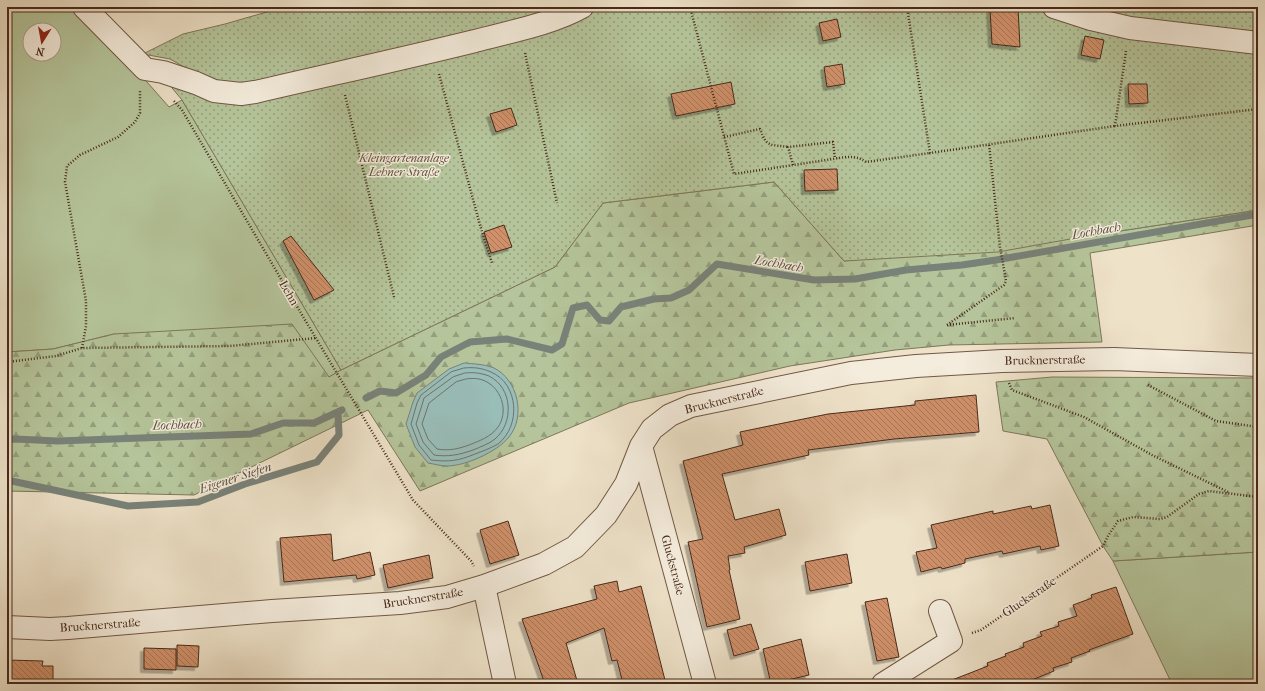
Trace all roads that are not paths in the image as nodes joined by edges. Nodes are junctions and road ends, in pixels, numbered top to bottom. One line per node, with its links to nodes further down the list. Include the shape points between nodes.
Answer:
1 (84, 7): 2 (street, via 145,69 196,82 214,91 241,94 434,51 519,29)
2 (582, 7)
3 (1054, 7): 4 (street, via 1130,28)
4 (1258, 43)
5 (1258, 365): 6 (street, Brucknerstraße, via 1114,359 1002,360 851,373 691,406 670,415 652,429)
6 (641, 446): 7 (street, Brucknerstraße, via 626,484 606,516 576,547 544,564); 11 (street, Gluckstraße)
7 (484, 586): 9 (street, Brucknerstraße, via 447,597 400,603 68,628); 10 (street)
8 (940, 611): 12 (street, via 951,641)
9 (7, 627)
10 (505, 684)
11 (705, 684)
12 (884, 684)

